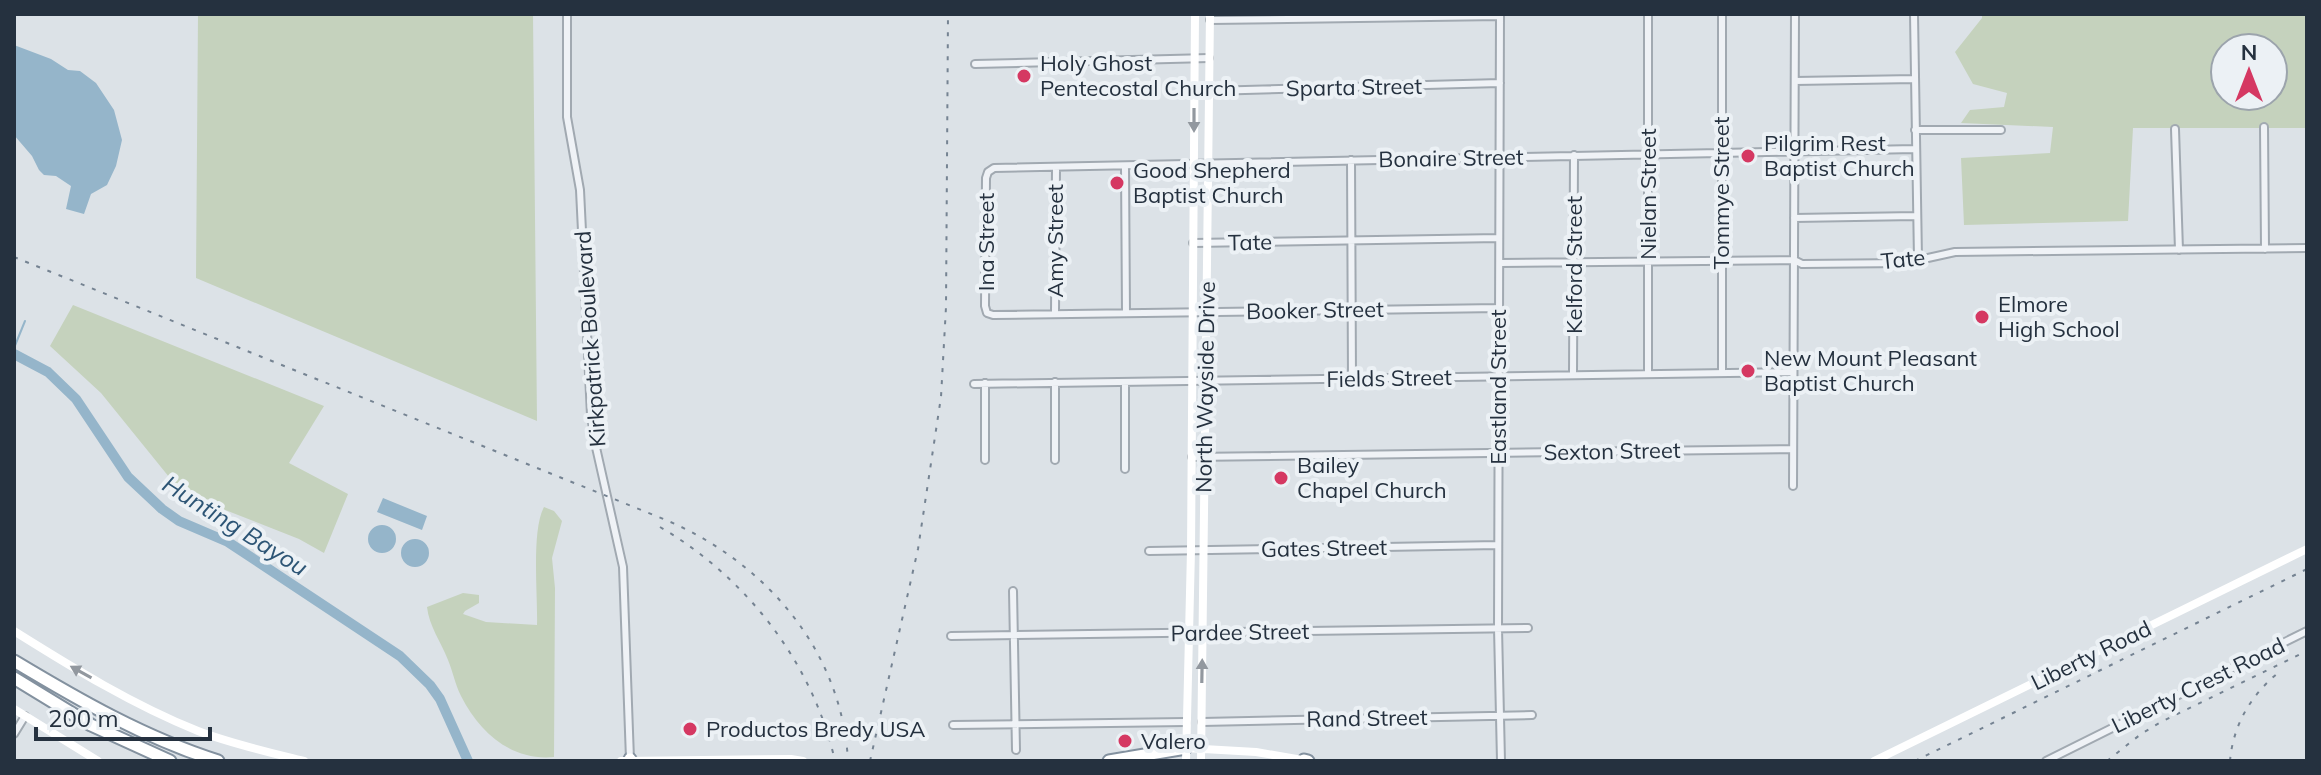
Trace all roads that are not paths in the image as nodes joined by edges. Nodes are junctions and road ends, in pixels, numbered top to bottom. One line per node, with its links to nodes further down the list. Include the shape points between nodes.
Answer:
1 (567, 14): 102 (street, Kirkpatrick Boulevard, via 567,117 581,199 590,402 623,567)
2 (1195, 14): 10 (main road, North Wayside Drive)
3 (1648, 14): 23 (street, Nielan Street)
4 (1722, 14): 21 (street, Tommye Street)
5 (1795, 14): 13 (street)
6 (1914, 14): 12 (street)
7 (1500, 15): 8 (street); 14 (street, Eastland Street)
8 (1210, 17): 9 (main road, North Wayside Drive)
9 (1209, 58): 10 (street); 15 (main road, North Wayside Drive)
10 (1194, 59): 11 (street); 28 (main road, North Wayside Drive, one-way to 28)
11 (975, 64)
12 (1915, 79): 13 (street); 18 (street)
13 (1795, 81): 22 (street)
14 (1500, 83): 15 (street, Sparta Street); 25 (street, Eastland Street)
15 (1209, 91): 27 (main road, North Wayside Drive)
16 (2264, 127): 39 (street)
17 (2175, 129): 40 (street)
18 (1915, 130): 19 (street); 20 (street)
19 (2001, 130)
20 (1915, 149): 22 (street, Bonaire Street); 32 (street)
21 (1721, 152): 22 (street, Bonaire Street); 23 (street, Bonaire Street); 43 (street, Tommye Street)
22 (1795, 152): 33 (street)
23 (1648, 154): 24 (street, Bonaire Street); 44 (street, Nielan Street)
24 (1574, 155): 25 (street, Bonaire Street); 46 (street, Kelford Street)
25 (1500, 157): 26 (street, Bonaire Street); 34 (street, Eastland Street)
26 (1351, 160): 27 (street, Bonaire Street); 35 (street)
27 (1208, 163): 28 (street, Bonaire Street); 36 (main road, North Wayside Drive)
28 (1194, 165): 29 (street, Bonaire Street); 37 (main road, North Wayside Drive)
29 (1125, 167): 30 (street, Bonaire Street); 52 (street)
30 (1056, 168): 31 (street, Bonaire Street); 53 (street, Amy Street)
31 (988, 172): 51 (street, Ina Street)
32 (1916, 216): 33 (street, Tate); 41 (street)
33 (1794, 218): 42 (street)
34 (1499, 238): 35 (street, Tate); 45 (street, Eastland Street)
35 (1352, 241): 36 (street, Tate); 48 (street)
36 (1208, 242): 37 (street, Tate); 49 (main road, North Wayside Drive)
37 (1193, 243): 50 (main road, North Wayside Drive)
38 (2307, 248): 39 (street, Tate)
39 (2265, 249): 40 (street, Tate)
40 (2179, 250): 41 (street, Tate, via 1955,252)
41 (1918, 259): 42 (street, Tate, via 1802,264)
42 (1794, 260): 43 (street, Tate); 55 (street)
43 (1721, 261): 44 (street, Tate); 54 (street, Tommye Street)
44 (1647, 262): 46 (street, Tate); 56 (street, Nielan Street)
45 (1500, 263): 46 (street, Tate); 47 (street, Eastland Street)
46 (1574, 263): 57 (street, Kelford Street)
47 (1499, 308): 48 (street, Booker Street); 58 (street, Eastland Street)
48 (1352, 309): 49 (street, Booker Street); 60 (street)
49 (1205, 311): 50 (street, Booker Street); 59 (main road, North Wayside Drive)
50 (1193, 312): 52 (street, Booker Street); 61 (main road, North Wayside Drive)
51 (987, 313): 53 (street, Booker Street)
52 (1126, 313): 53 (street, Booker Street)
53 (1055, 314)
54 (1722, 372): 55 (street, Fields Street); 56 (street, Fields Street)
55 (1793, 372): 66 (street)
56 (1648, 373): 57 (street, Fields Street)
57 (1573, 374): 58 (street, Fields Street)
58 (1499, 376): 60 (street, Fields Street); 67 (street, Eastland Street)
59 (1204, 379): 60 (street, Fields Street); 61 (street, Fields Street); 69 (main road, North Wayside Drive)
60 (1352, 379)
61 (1192, 380): 63 (street, Fields Street); 68 (main road, North Wayside Drive)
62 (1055, 382): 63 (street, Fields Street); 64 (street, Fields Street); 71 (street)
63 (1125, 382): 72 (street)
64 (985, 383): 65 (street, Fields Street); 70 (street)
65 (974, 384)
66 (1793, 449): 67 (street, Sexton Street); 73 (street)
67 (1498, 453): 69 (street, Sexton Street); 74 (street, Eastland Street)
68 (1192, 457): 69 (street, Sexton Street); 76 (main road, North Wayside Drive)
69 (1204, 457): 77 (main road, North Wayside Drive)
70 (985, 460)
71 (1055, 460)
72 (1125, 469)
73 (1793, 486)
74 (1498, 545): 77 (street, Gates Street); 80 (street, Eastland Street)
75 (2307, 549): 112 (main road, Liberty Road)
76 (1191, 550): 77 (street, Gates Street); 78 (street, Gates Street); 84 (main road, North Wayside Drive)
77 (1203, 550): 85 (main road, North Wayside Drive)
78 (1149, 551)
79 (1013, 591): 87 (street)
80 (1498, 628): 81 (street, Pardee Street); 85 (street, Pardee Street); 91 (street, Eastland Street)
81 (1528, 628)
82 (14, 631): 106 (main road, one-way to 82, via 164,717)
83 (2307, 631): 113 (street, Liberty Crest Road)
84 (1188, 633): 85 (street, Pardee Street); 87 (street, Pardee Street); 94 (main road, North Wayside Drive)
85 (1203, 633): 95 (main road, North Wayside Drive, one-way to 85)
86 (951, 636): 87 (street, Pardee Street)
87 (1015, 636): 96 (street)
88 (14, 661): 105 (highway, via 134,728)
89 (14, 678): 104 (highway, via 91,725)
90 (14, 709): 93 (main road)
91 (1500, 715): 92 (street, Rand Street); 95 (street, Rand Street); 111 (street, Eastland Street)
92 (1532, 715)
93 (25, 716): 98 (street); 103 (main road)
94 (1186, 722): 96 (street); 101 (main road, North Wayside Drive)
95 (1202, 722): 99 (main road, North Wayside Drive)
96 (1015, 724): 97 (street); 100 (street)
97 (953, 725)
98 (14, 734)
99 (1202, 749): 101 (main road); 109 (main road, North Wayside Drive); 110 (main road)
100 (1016, 750)
101 (1186, 755): 108 (highway)
102 (627, 760): 107 (main road)
103 (98, 761)
104 (170, 761)
105 (218, 761)
106 (304, 761)
107 (803, 761)
108 (1109, 761)
109 (1201, 761)
110 (1307, 761)
111 (1501, 761)
112 (1874, 761)
113 (2046, 761)

